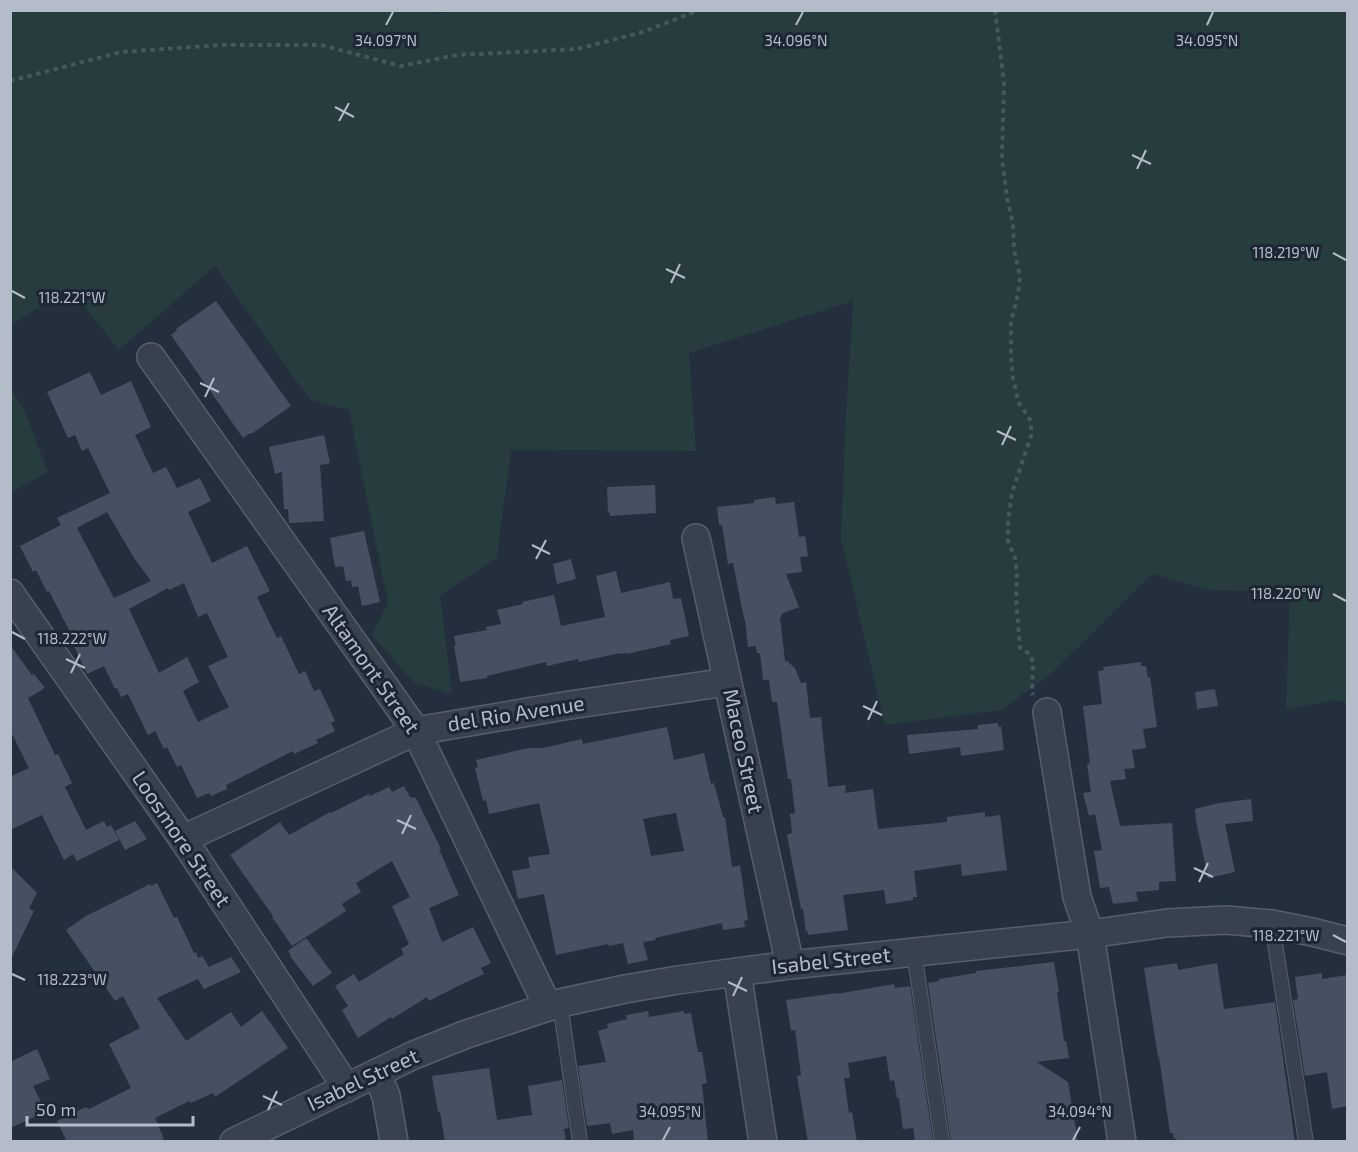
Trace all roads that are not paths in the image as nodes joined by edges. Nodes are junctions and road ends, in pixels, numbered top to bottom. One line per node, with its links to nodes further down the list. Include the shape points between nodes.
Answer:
1 (151, 357): 6 (street, Altamont Street)
2 (696, 538): 4 (street, Maceo Street)
3 (10, 593): 7 (street, Loosmore Street)
4 (727, 682): 6 (street, del Rio Avenue); 12 (street, Maceo Street)
5 (1047, 712): 9 (street, via 1077,897)
6 (416, 731): 7 (street, del Rio Avenue); 14 (street, Altamont Street)
7 (183, 839): 16 (street, Loosmore Street)
8 (1272, 924): 9 (street, Isabel Street, via 1226,920 1167,923); 10 (street, Isabel Street); 23 (lane)
9 (1090, 934): 11 (street, Isabel Street); 22 (street)
10 (1347, 941)
11 (914, 952): 12 (street, Isabel Street); 21 (lane)
12 (790, 965): 13 (street, Isabel Street)
13 (737, 972): 14 (street, Isabel Street, via 625,989); 20 (street)
14 (554, 1005): 15 (street, Isabel Street, via 464,1035); 19 (lane)
15 (377, 1073): 16 (street, Isabel Street); 18 (street, via 386,1096)
16 (347, 1088): 17 (street, Isabel Street)
17 (234, 1142)
18 (394, 1142)
19 (579, 1142)
20 (763, 1142)
21 (942, 1142)
22 (1122, 1142)
23 (1306, 1142)

